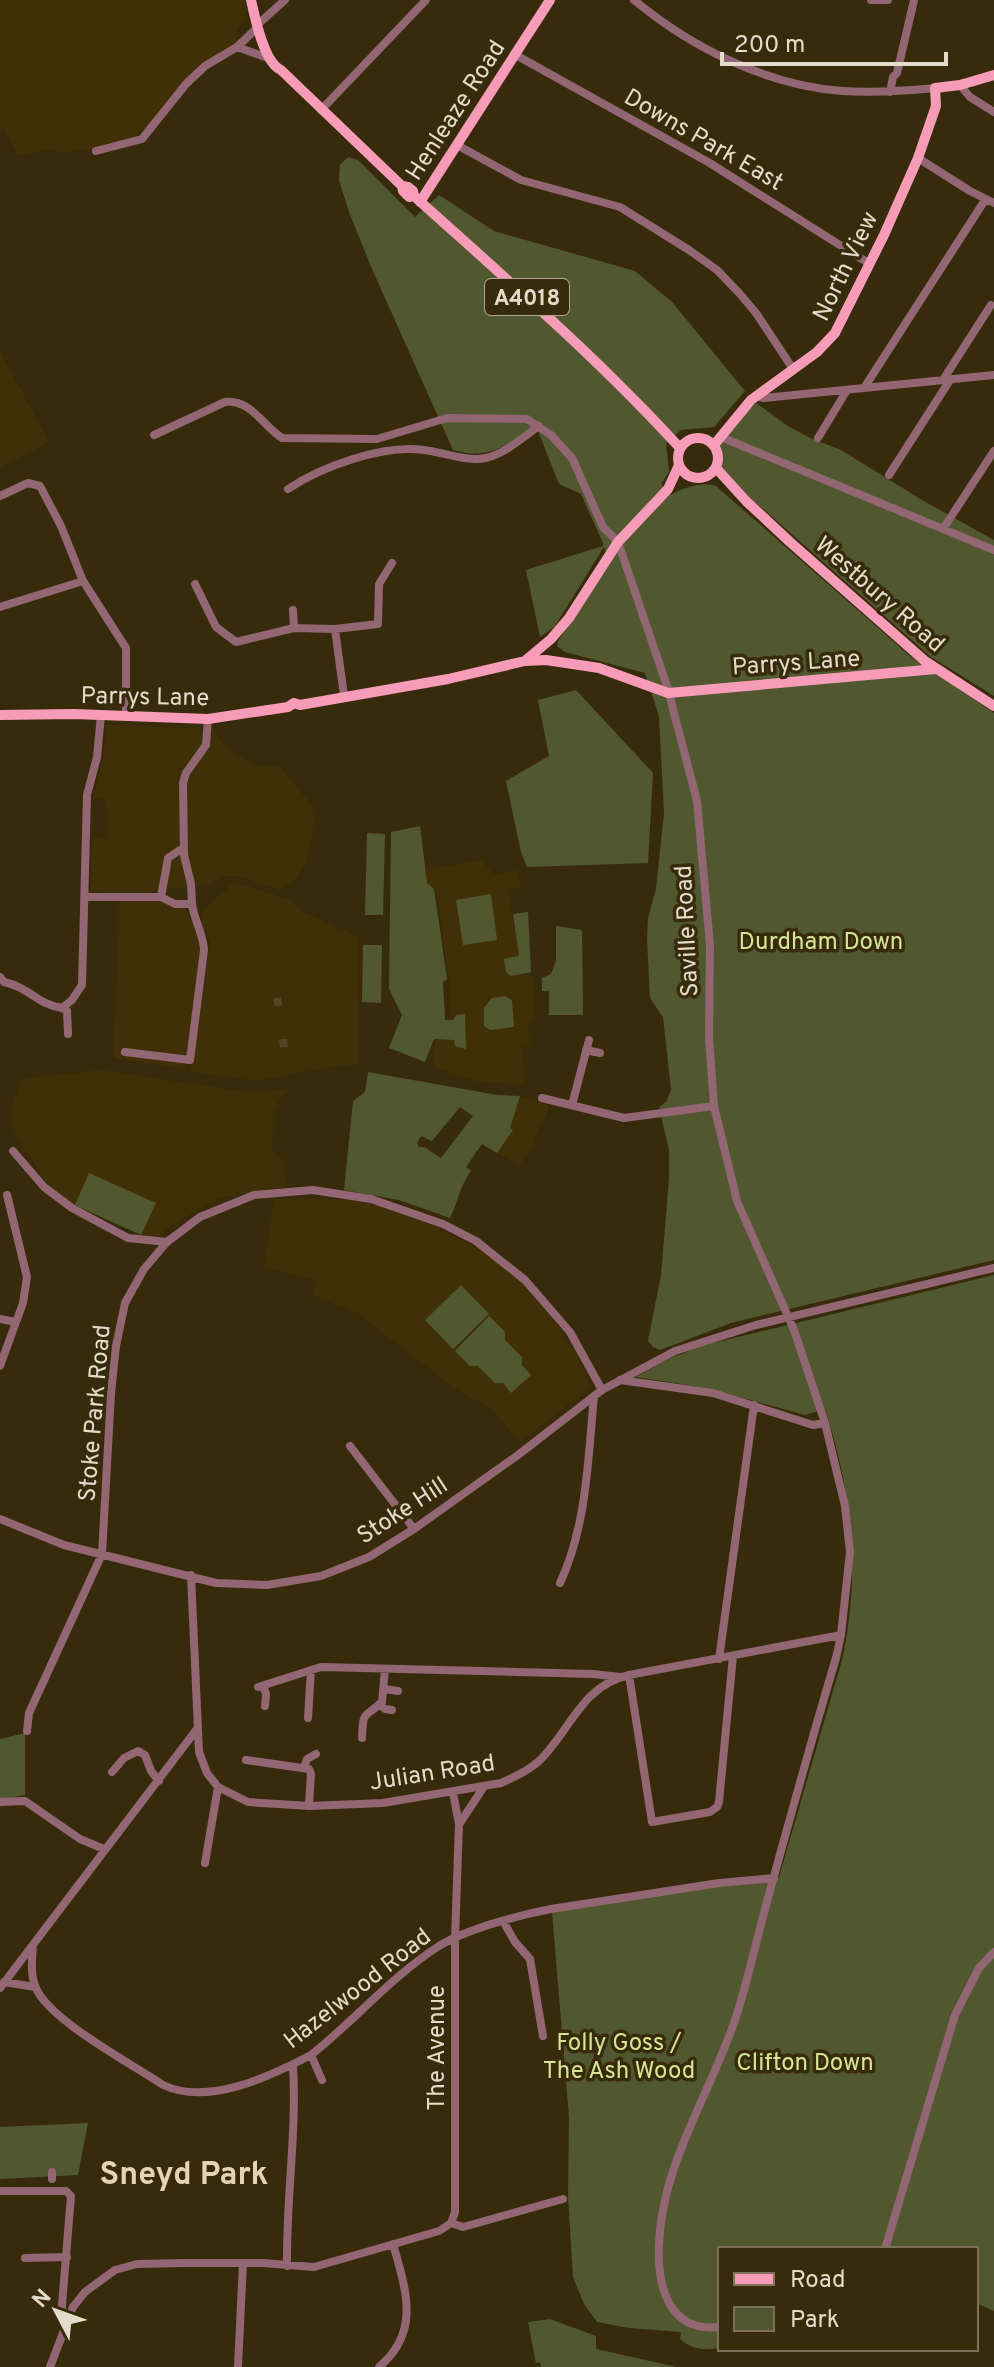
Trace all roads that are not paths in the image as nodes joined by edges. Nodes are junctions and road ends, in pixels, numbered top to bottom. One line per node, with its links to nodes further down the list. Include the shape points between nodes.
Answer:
1 (251, 0): 10 (main road, A4018)
2 (285, 0): 10 (street)
3 (426, 0): 20 (street)
4 (550, 0): 12 (main road, Henleaze Road)
5 (634, 0): 19 (street, via 711,52 766,75 832,90)
6 (871, 0): 7 (street)
7 (888, 0)
8 (907, 0): 9 (street)
9 (914, 0): 14 (street)
10 (257, 26): 11 (street); 13 (main road, A4018)
11 (237, 47): 13 (street); 23 (street, via 186,84 142,139)
12 (514, 54): 22 (main road, Henleaze Road); 27 (street, Downs Park East, via 708,162)
13 (268, 55): 20 (main road, A4018, via 275,55 281,70)
14 (897, 73): 18 (street); 19 (street)
15 (994, 75): 16 (main road)
16 (960, 85): 17 (main road); 21 (street)
17 (935, 88): 18 (street); 24 (main road, North View, via 936,106)
18 (903, 91): 19 (street)
19 (890, 92)
20 (321, 110): 25 (main road, A4018)
21 (994, 112)
22 (457, 145): 25 (main road, Henleaze Road); 29 (street, via 521,180 620,207 689,250 740,294)
23 (96, 151)
24 (918, 158): 26 (street); 27 (main road, North View)
25 (417, 199): 39 (main road, A4018)
26 (990, 202): 32 (street)
27 (870, 264): 29 (main road, North View, via 828,344)
28 (991, 305): 31 (street)
29 (793, 369): 34 (main road, North View)
30 (994, 375): 31 (street)
31 (947, 380): 32 (street); 43 (street)
32 (864, 388): 33 (street)
33 (847, 390): 34 (street); 37 (street)
34 (756, 396): 38 (main road, North View)
35 (539, 426): 36 (street, via 527,419 447,418 377,439 282,438 233,401); 45 (street, via 486,458 420,449 376,453 333,465); 49 (street, Saville Road, via 572,458 603,527)
36 (158, 436)
37 (818, 438)
38 (714, 441): 39 (main road, via 697,438); 42 (main road, via 719,456); 48 (street, via 732,441)
39 (684, 445): 41 (main road)
40 (994, 451): 48 (street)
41 (679, 465): 44 (main road); 46 (main road, Parrys Lane)
42 (713, 471): 44 (main road); 61 (main road, Westbury Road)
43 (889, 475)
44 (693, 478): 46 (main road, Parrys Lane)
45 (288, 489)
46 (668, 489): 49 (main road, Parrys Lane)
47 (0, 496): 52 (street, via 28,483 40,486)
48 (943, 529): 50 (street)
49 (618, 542): 60 (main road, Parrys Lane, via 569,618); 64 (street, Saville Road)
50 (994, 550)
51 (392, 563): 57 (street, via 379,584 378,624)
52 (83, 581): 54 (street); 69 (street, via 126,648)
53 (195, 584): 58 (street, via 216,627 230,640 242,642)
54 (0, 607)
55 (293, 610): 58 (street)
56 (363, 616): 57 (street)
57 (363, 626): 59 (street)
58 (294, 628): 59 (street)
59 (335, 629): 65 (street)
60 (525, 661): 64 (main road, Parrys Lane, via 599,668); 65 (main road, Parrys Lane)
61 (925, 661): 62 (main road, Westbury Road); 63 (main road)
62 (936, 669): 63 (main road, Parrys Lane); 66 (main road, Westbury Road)
63 (917, 673): 64 (main road, Parrys Lane)
64 (671, 690): 84 (street, Saville Road, via 697,801 710,945)
65 (344, 696): 70 (main road, Parrys Lane, via 291,710)
66 (994, 706)
67 (0, 715): 68 (main road, Parrys Lane)
68 (101, 715): 69 (main road, Parrys Lane); 72 (street, via 87,795)
69 (126, 716): 70 (main road, Parrys Lane)
70 (208, 719): 71 (street, via 206,745 183,778)
71 (183, 848): 73 (street, via 168,858); 74 (street)
72 (85, 897): 73 (street); 76 (street, via 82,985)
73 (161, 897): 74 (street)
74 (192, 904): 80 (street, via 204,950 190,1060)
75 (1, 982): 76 (street)
76 (62, 1008): 77 (street, via 67,1011)
77 (68, 1034)
78 (589, 1040): 79 (street)
79 (586, 1050): 81 (street); 83 (street)
80 (125, 1052)
81 (600, 1053)
82 (542, 1098): 83 (street)
83 (572, 1105): 84 (street, via 624,1118)
84 (714, 1106): 89 (street, Saville Road, via 737,1201)
85 (13, 1151): 87 (street, via 44,1187 72,1208 128,1238)
86 (7, 1195): 91 (street, via 26,1269 26,1291)
87 (167, 1242): 94 (street, Stoke Park Road, via 212,1210 254,1195 313,1190 395,1205 476,1241 515,1270 570,1332); 102 (street, Stoke Park Road, via 144,1269 119,1324)
88 (994, 1268): 89 (street, Stoke Hill)
89 (790, 1317): 93 (street, Stoke Hill, via 675,1351); 96 (street, Saville Road)
90 (0, 1319): 91 (street)
91 (16, 1322): 92 (street)
92 (0, 1366)
93 (618, 1380): 94 (street, Stoke Hill); 95 (street, via 713,1393)
94 (598, 1393): 101 (street, Stoke Hill); 104 (street, via 578,1534)
95 (754, 1405): 96 (street, via 813,1425); 107 (street)
96 (825, 1423): 105 (street, Saville Road, via 850,1552)
97 (350, 1446): 99 (street)
98 (374, 1458): 99 (street)
99 (365, 1465): 101 (street)
100 (0, 1519): 102 (street, Stoke Hill)
101 (414, 1529): 103 (street, Stoke Hill, via 369,1557 321,1576 233,1585)
102 (102, 1554): 103 (street, Stoke Hill); 118 (street, via 29,1713)
103 (191, 1575): 117 (street)
104 (560, 1583)
105 (841, 1635): 106 (street, Julian Road); 135 (street, Saville Road)
106 (733, 1656): 107 (street, Julian Road); 110 (street, via 717,1807 710,1812 652,1822)
107 (719, 1659): 110 (street, Julian Road)
108 (385, 1669): 109 (street); 110 (street); 111 (street)
109 (311, 1670): 114 (street, via 261,1686); 116 (street)
110 (625, 1676): 128 (street, Julian Road, via 593,1692 529,1769)
111 (384, 1689): 112 (street); 113 (street)
112 (398, 1691)
113 (380, 1705): 115 (street); 119 (street, via 366,1713)
114 (265, 1706)
115 (392, 1710)
116 (308, 1718)
117 (197, 1729): 120 (street); 121 (street)
118 (27, 1731)
119 (362, 1738)
120 (181, 1752): 121 (street); 126 (street)
121 (199, 1752): 127 (street)
122 (316, 1754): 124 (street)
123 (246, 1760): 124 (street, via 257,1757)
124 (304, 1767): 131 (street, via 311,1774)
125 (112, 1772): 126 (street, via 138,1751)
126 (159, 1781): 133 (street)
127 (218, 1787): 131 (street, Julian Road, via 248,1802); 134 (street)
128 (483, 1788): 129 (street, Julian Road); 132 (street)
129 (453, 1793): 131 (street, Julian Road); 132 (street, The Avenue)
130 (0, 1802): 133 (street, via 25,1801)
131 (309, 1806)
132 (459, 1824): 137 (street, The Avenue)
133 (104, 1849): 138 (street)
134 (205, 1863)
135 (774, 1878): 136 (street, Hazelwood Road, via 584,1903); 156 (street, Saville Road, via 734,2021 663,2208 659,2243 664,2295 672,2310 690,2322)
136 (503, 1921): 137 (street, Hazelwood Road); 142 (street, via 530,1959)
137 (455, 1939): 143 (street, Hazelwood Road, via 413,1966); 148 (street, The Avenue, via 456,2201)
138 (33, 1945): 140 (street); 141 (street)
139 (994, 1952): 150 (street, via 979,1968 955,2015)
140 (2, 1985): 141 (street)
141 (35, 1987): 144 (street, Hazelwood Road, via 63,2021 174,2090 216,2092)
142 (543, 2036)
143 (311, 2055): 144 (street, Hazelwood Road); 145 (street)
144 (293, 2065): 154 (street)
145 (322, 2080)
146 (0, 2191): 151 (street, via 66,2191)
147 (563, 2199): 148 (street, via 463,2227)
148 (451, 2223): 149 (street)
149 (393, 2244): 154 (street, via 314,2267); 159 (street, via 406,2292 402,2306 407,2324 401,2341)
150 (886, 2247)
151 (67, 2257): 152 (street); 155 (street, via 61,2317)
152 (25, 2258)
153 (243, 2263): 154 (street); 155 (street, via 125,2267 85,2292); 158 (street)
154 (287, 2266)
155 (66, 2323): 157 (street)
156 (718, 2327)
157 (50, 2367)
158 (238, 2367)
159 (379, 2367)

